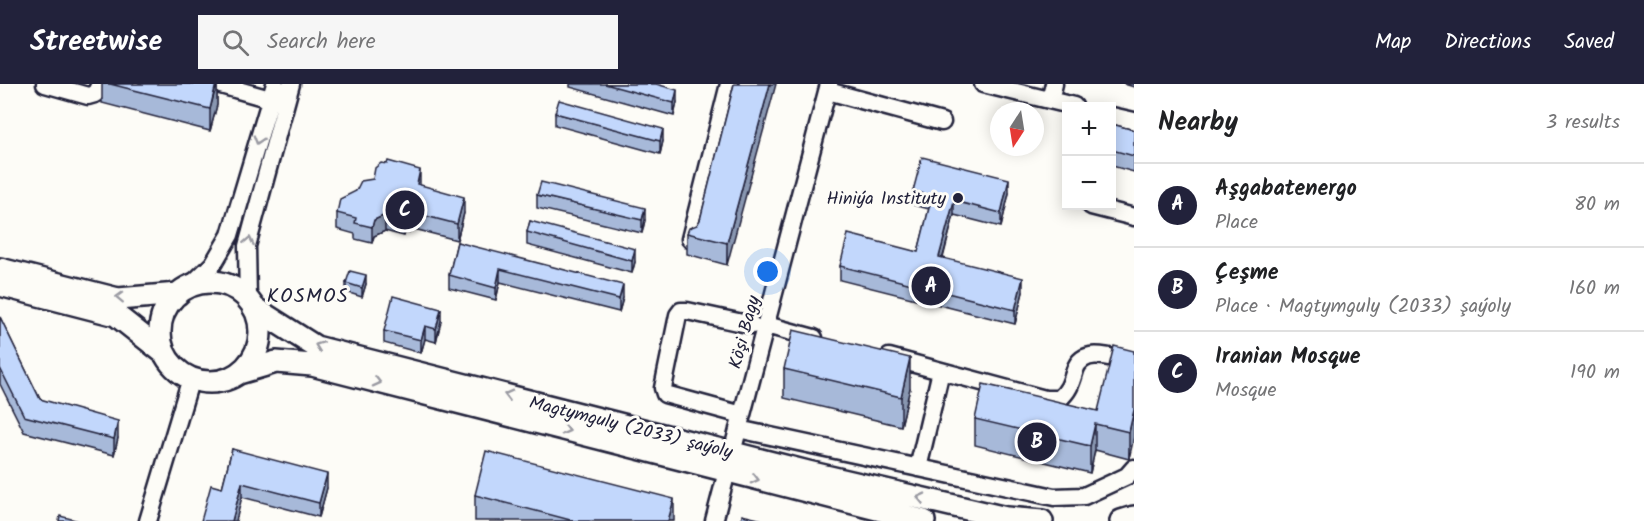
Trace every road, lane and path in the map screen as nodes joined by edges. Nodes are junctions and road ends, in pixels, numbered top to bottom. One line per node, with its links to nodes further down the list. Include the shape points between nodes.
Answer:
1 (45, 84): 2 (street, via 88,96)
2 (100, 84)
3 (217, 84): 8 (street)
4 (291, 84): 20 (street, one-way to 4, via 247,246)
5 (729, 84): 16 (street)
6 (983, 84): 9 (street)
7 (829, 88): 13 (street); 21 (street, Köşi Bagy)
8 (272, 92): 19 (street, one-way to 19, via 230,235 213,264)
9 (1052, 92): 10 (street)
10 (1068, 102)
11 (1116, 117): 12 (street)
12 (1134, 121)
13 (942, 122)
14 (1107, 210): 15 (street)
15 (1134, 217)
16 (690, 239)
17 (0, 269): 19 (main road, one-way to 17, via 118,299)
18 (0, 285): 23 (main road, via 116,315)
19 (184, 290): 20 (main road, via 208,282 226,285); 23 (main road, via 166,308 160,326)
20 (251, 303): 27 (main road, via 260,324 259,343 252,360); 30 (main road, Magtymguly (2033) şaýoly, one-way to 20, via 316,347)
21 (759, 325): 22 (street); 29 (street, Köşi Bagy); 29 (street, via 681,312 663,388 665,394)
22 (832, 342)
23 (165, 353): 28 (main road, via 175,368)
24 (876, 354): 26 (street)
25 (1134, 363): 26 (street, via 1096,354 1083,358 1077,363 1068,391 1059,399 1045,399)
26 (941, 371): 31 (street)
27 (239, 373): 28 (main road, via 211,382); 30 (main road, Magtymguly (2033) şaýoly, one-way to 30, via 276,362 312,365)
28 (191, 378): 35 (street)
29 (740, 422): 30 (street, Köşi Bagy); 31 (street)
30 (729, 462): 34 (main road, Magtymguly (2033) şaýoly, one-way to 30); 36 (street, Köşi Bagy); 37 (main road, Magtymguly (2033) şaýoly, one-way to 37)
31 (918, 468): 32 (street, via 1054,497 1084,496 1127,476)
32 (1134, 468)
33 (1134, 518): 39 (main road)
34 (1012, 519): 38 (main road, Magtymguly (2033) şaýoly)
35 (148, 521)
36 (714, 521)
37 (924, 521)
38 (1042, 521)
39 (1121, 521)

